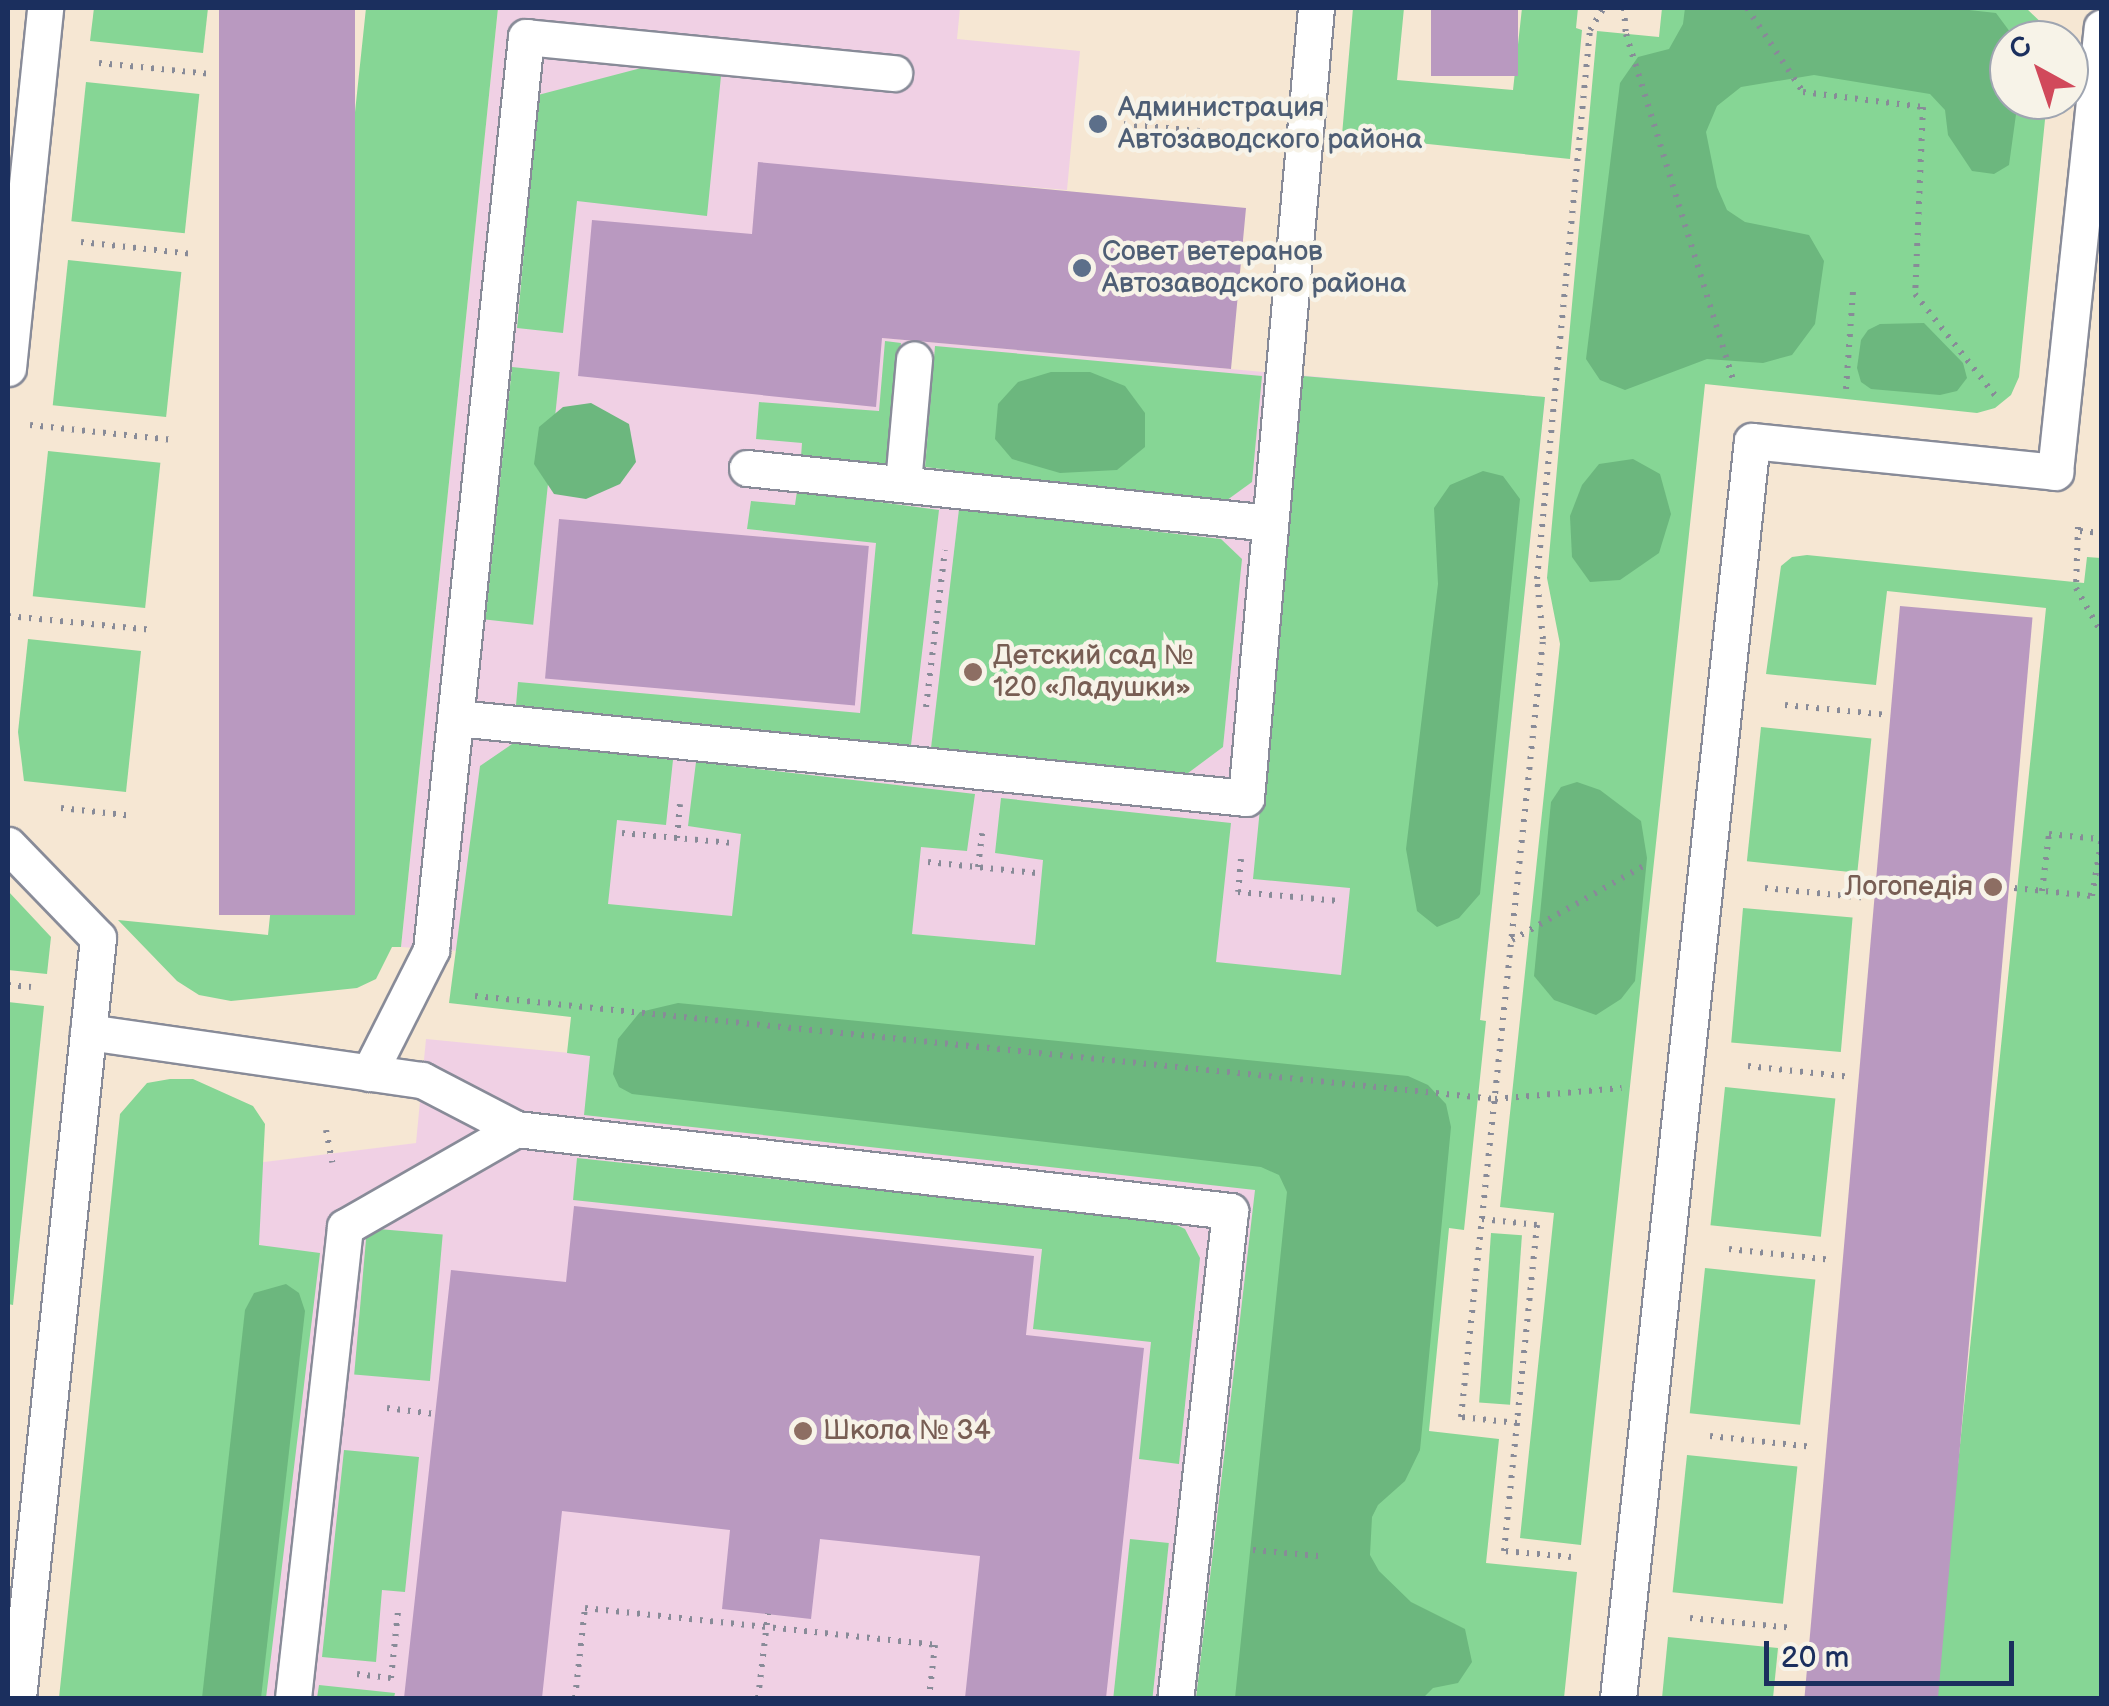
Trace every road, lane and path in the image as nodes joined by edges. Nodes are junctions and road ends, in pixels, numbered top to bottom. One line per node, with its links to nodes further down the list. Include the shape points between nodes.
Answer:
1 (46, 8): 7 (lane)
2 (1316, 8): 11 (lane)
3 (1604, 8): 50 (path, via 1590,30 1588,50 1537,579 1544,639)
4 (1624, 8): 19 (path, via 1626,34)
5 (1747, 8): 22 (path, via 1803,92 1923,107 1915,294)
6 (2102, 27): 22 (lane)
7 (41, 57): 9 (path); 12 (lane)
8 (894, 73): 33 (lane, via 526,36)
9 (212, 74)
10 (1124, 124): 11 (path)
11 (1304, 140): 25 (lane)
12 (22, 236): 13 (path); 16 (lane)
13 (194, 254)
14 (1853, 290): 20 (path)
15 (914, 359): 23 (lane)
16 (8, 368)
17 (26, 425): 18 (path)
18 (173, 440)
19 (1752, 441): 20 (lane); 31 (lane)
20 (1842, 450): 22 (lane)
21 (747, 468): 23 (lane)
22 (2055, 472): 26 (path)
23 (903, 484): 24 (lane)
24 (952, 490): 25 (lane); 34 (path)
25 (1270, 523): 35 (lane)
26 (2080, 530): 27 (path); 30 (path, via 2076,588)
27 (2102, 533)
28 (8, 616): 29 (path)
29 (153, 630)
30 (2102, 634)
31 (1724, 699): 32 (path); 38 (lane)
32 (1888, 715)
33 (457, 718): 34 (lane); 51 (lane, via 431,950)
34 (918, 765): 35 (lane)
35 (1246, 798): 49 (path, via 1238,892)
36 (44, 806): 37 (path)
37 (134, 816)
38 (1710, 828): 45 (lane); 50 (path)
39 (622, 834): 41 (path)
40 (2100, 838): 47 (path, via 2092,896); 47 (path, via 2048,834)
41 (731, 843)
42 (8, 845): 52 (lane, via 98,938)
43 (928, 862): 44 (path)
44 (1036, 873)
45 (1704, 882): 48 (path); 54 (lane)
46 (2004, 887): 47 (path)
47 (2042, 892)
48 (1869, 898)
49 (1338, 901)
50 (1511, 941): 57 (path)
51 (410, 990): 55 (lane); 57 (path)
52 (88, 1032): 53 (lane); 71 (lane)
53 (312, 1064): 55 (lane); 60 (path)
54 (1685, 1071): 56 (path); 57 (path); 61 (lane)
55 (369, 1073): 58 (lane, via 422,1080)
56 (1851, 1077)
57 (1494, 1100): 59 (path)
58 (516, 1129): 60 (lane); 76 (lane, via 1230,1212)
59 (1482, 1219): 63 (path, via 1537,1225); 63 (path, via 1461,1417)
60 (345, 1226): 72 (lane)
61 (1666, 1243): 62 (path); 64 (lane)
62 (1832, 1260)
63 (1517, 1422): 66 (path, via 1504,1551)
64 (1646, 1430): 65 (path); 66 (lane)
65 (1813, 1447)
66 (1632, 1563): 67 (lane)
67 (1627, 1612): 70 (path); 77 (lane)
68 (768, 1614): 69 (path)
69 (766, 1628): 73 (path, via 584,1608); 74 (path); 75 (path, via 935,1645)
70 (1794, 1628)
71 (18, 1698)
72 (293, 1698)
73 (575, 1698)
74 (758, 1698)
75 (929, 1698)
76 (1175, 1698)
77 (1618, 1698)

